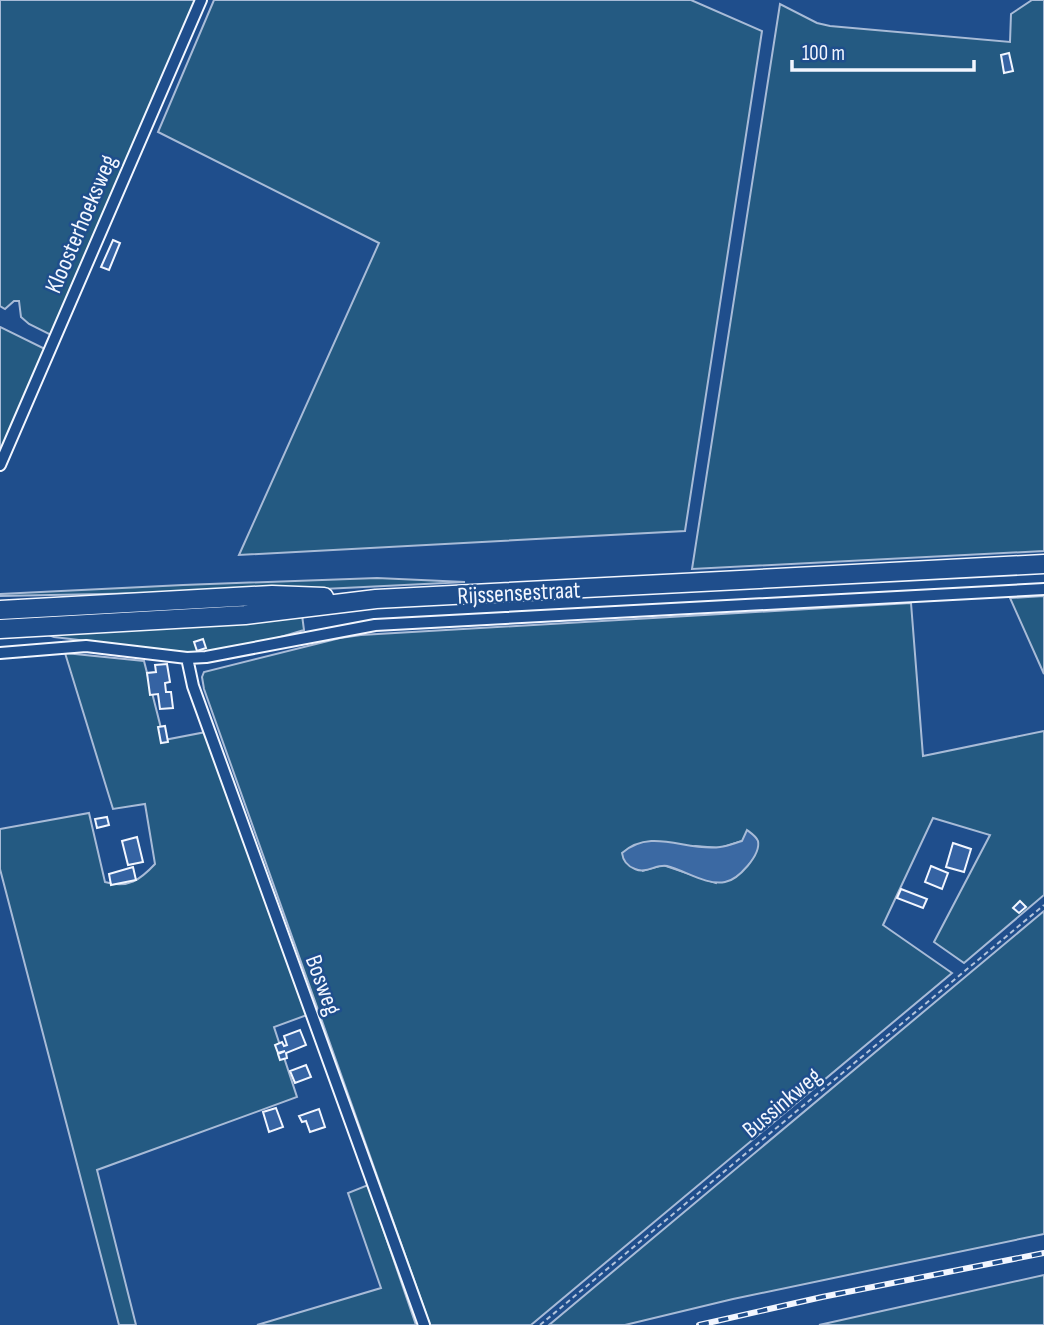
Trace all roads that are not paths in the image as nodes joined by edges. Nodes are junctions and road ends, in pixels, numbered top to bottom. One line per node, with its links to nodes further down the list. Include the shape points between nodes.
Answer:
1 (201, 0): 2 (street, Kloosterhoeksweg)
2 (0, 465)
3 (1044, 564): 5 (main road, Rijssensestraat)
4 (1044, 589): 9 (street, Rijssensestraat, via 375,625)
5 (376, 599): 6 (main road, Rijssensestraat, via 272,595); 7 (main road, Rijssensestraat, via 245,615)
6 (0, 610)
7 (0, 629)
8 (0, 653): 9 (street, Rijssensestraat, via 86,646)
9 (187, 658): 10 (street, Bosweg, via 193,686)
10 (424, 1325)

